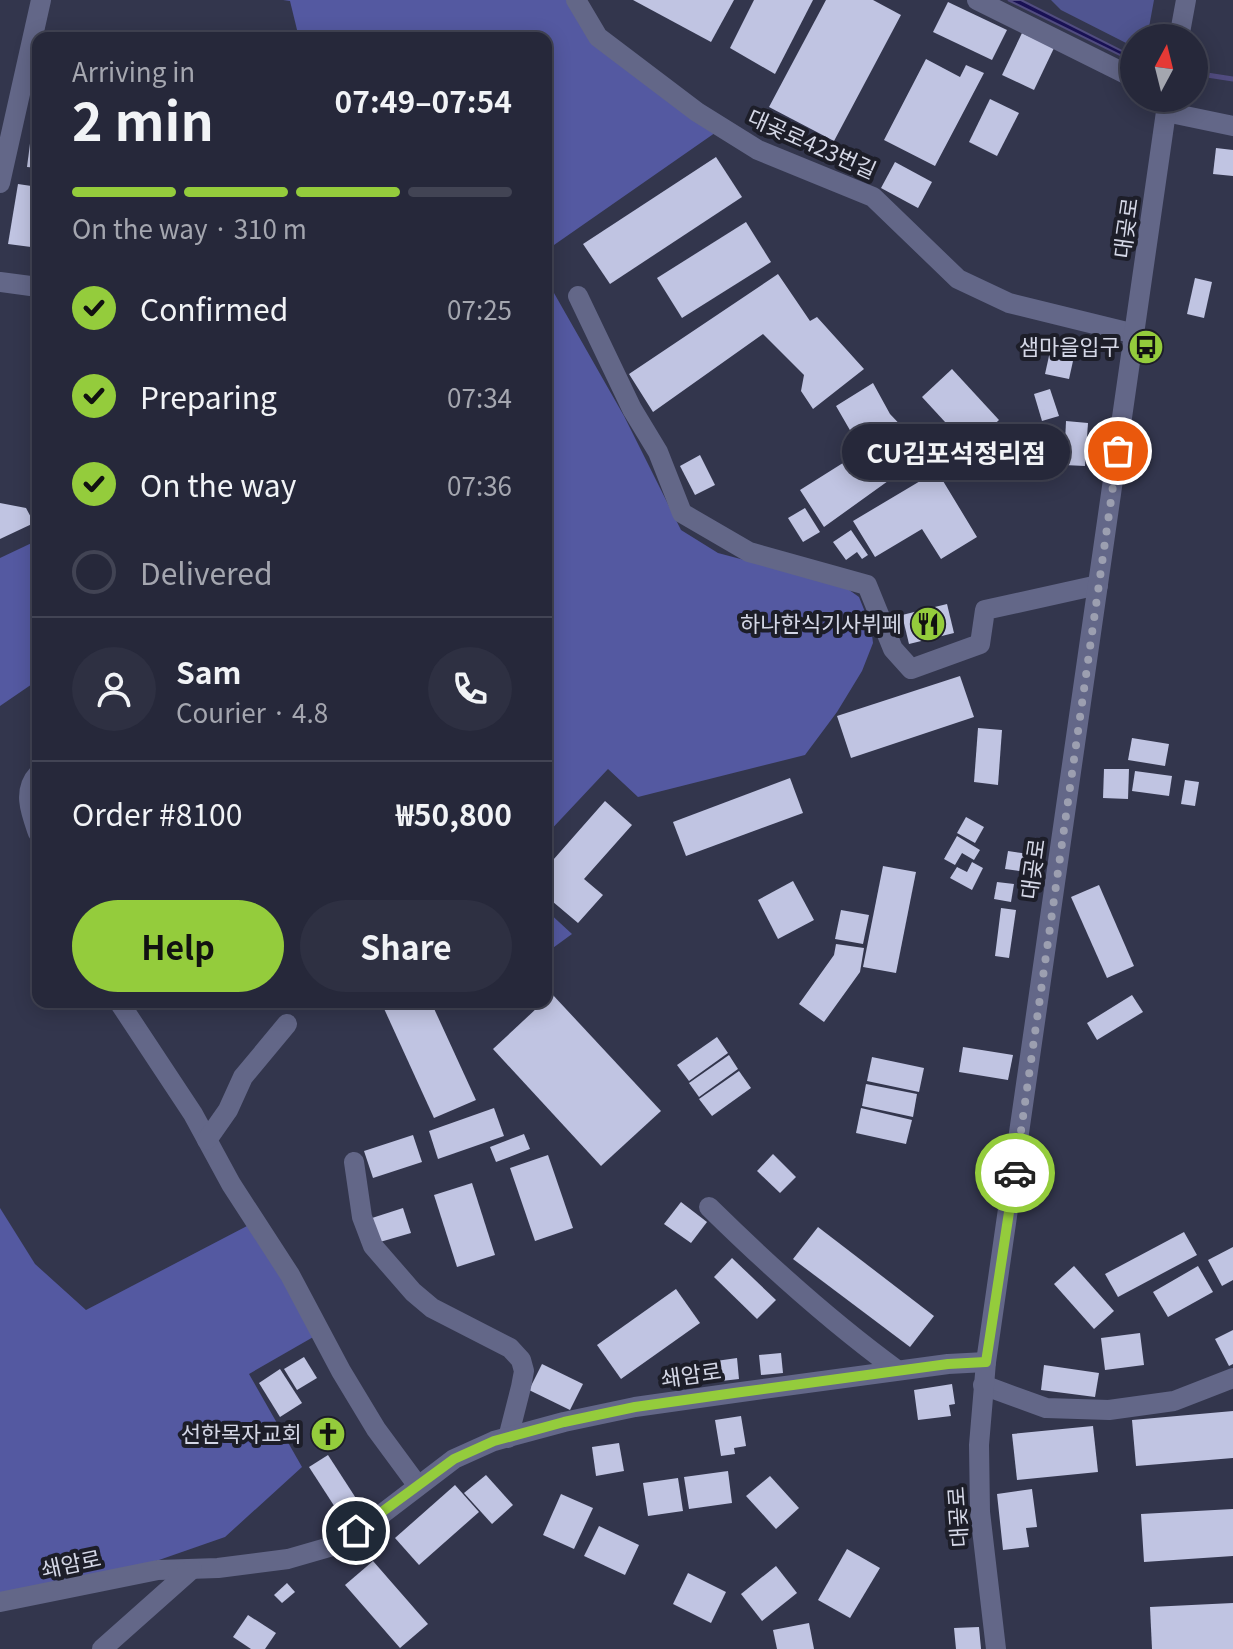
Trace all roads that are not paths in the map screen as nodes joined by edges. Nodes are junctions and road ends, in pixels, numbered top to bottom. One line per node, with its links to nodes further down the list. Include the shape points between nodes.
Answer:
1 (41, 0): 6 (street)
2 (576, 0): 16 (street, 대곶로423번길, via 598,37 697,112 758,150 873,197 958,279 1009,303)
3 (977, 0): 8 (street)
4 (1186, 0): 5 (street)
5 (1182, 24)
6 (34, 32)
7 (32, 40): 12 (street)
8 (1120, 71)
9 (1166, 112): 16 (street, 대곶로)
10 (1189, 112): 11 (street)
11 (1233, 126)
12 (0, 183)
13 (0, 282): 14 (street)
14 (32, 286)
15 (578, 296): 17 (street, via 658,452 682,513 749,552 867,585 893,649 911,669 980,644 985,610)
16 (1135, 334): 17 (street, 대곶로)
17 (1098, 585): 25 (street, 대곶로)
18 (32, 783): 19 (street, via 28,801)
19 (32, 814)
20 (123, 1008): 22 (street)
21 (287, 1024): 22 (street, via 243,1077)
22 (207, 1140): 30 (street, via 376,1429)
23 (354, 1162): 29 (street, via 362,1217 373,1246 432,1308 510,1348 521,1360 524,1371)
24 (709, 1207): 26 (street, via 842,1330)
25 (986, 1362): 26 (street, 쇄암로); 28 (street, 대곶로)
26 (897, 1370): 29 (street, 쇄암로, via 635,1407)
27 (1233, 1378): 28 (street, via 1174,1401 1109,1410 1046,1408)
28 (983, 1385): 34 (street, 대곶로, via 980,1512)
29 (508, 1438): 30 (street, 쇄암로, via 454,1459)
30 (418, 1486): 31 (street, 쇄암로, via 333,1546 288,1559)
31 (192, 1569): 32 (street, 쇄암로, via 158,1570); 33 (street)
32 (0, 1602)
33 (102, 1649)
34 (996, 1649)

